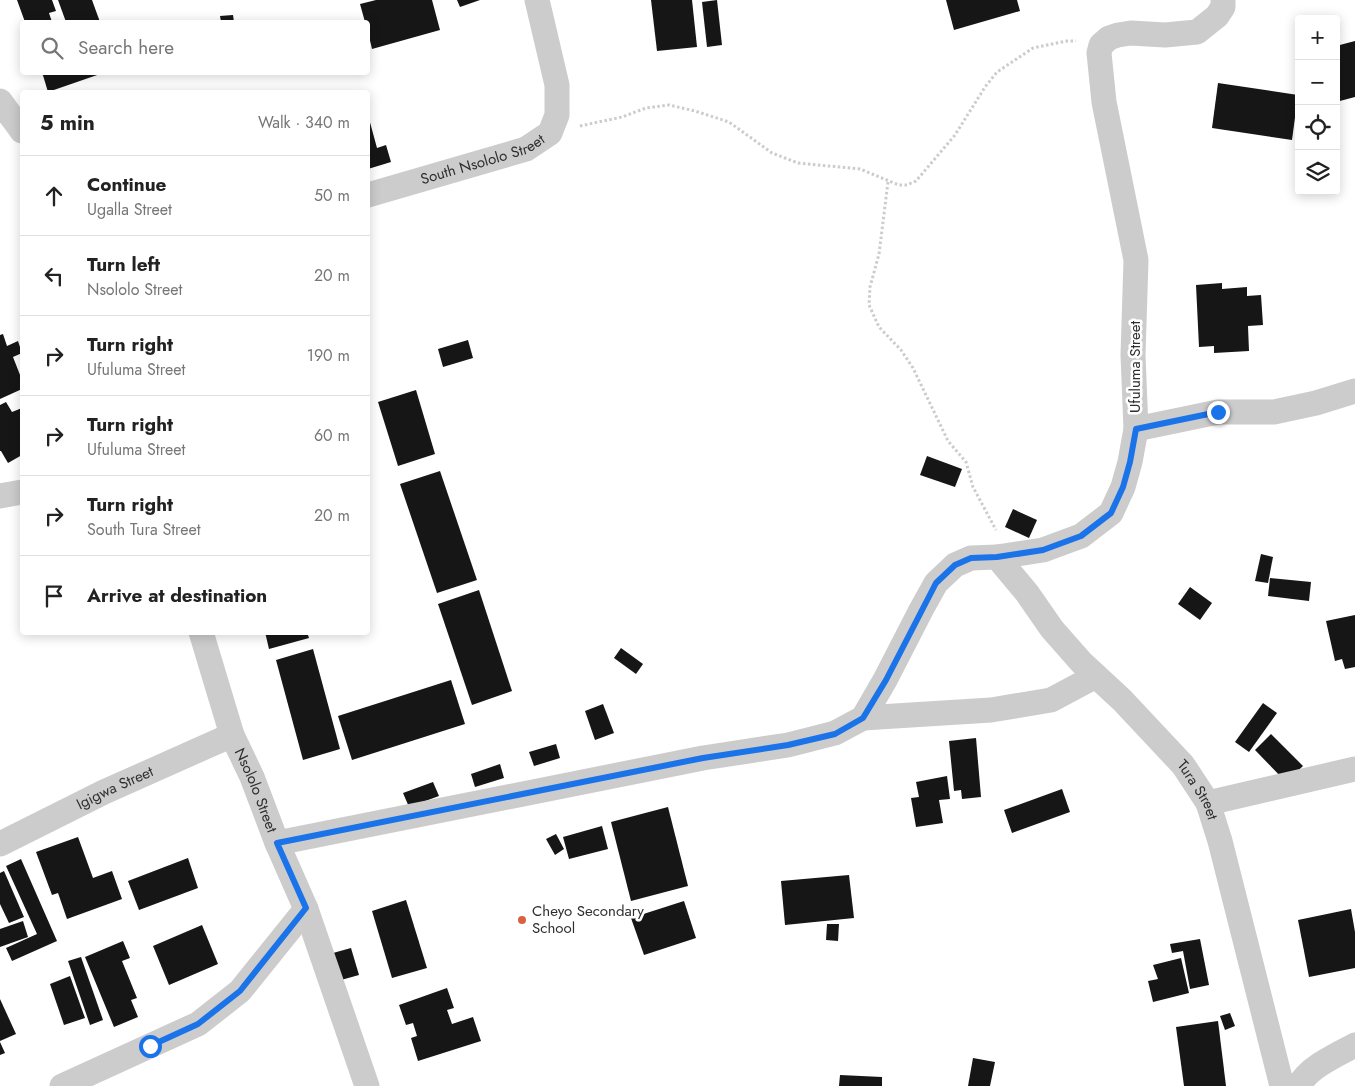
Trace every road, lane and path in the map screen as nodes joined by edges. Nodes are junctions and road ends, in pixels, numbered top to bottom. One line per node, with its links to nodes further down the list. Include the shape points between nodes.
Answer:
1 (537, 0): 6 (street, South Nsololo Street, via 557,85 557,115)
2 (1223, 0): 3 (street, via 1217,16 1197,32 1165,35 1131,33 1109,38)
3 (1102, 45): 7 (path, via 1067,41 1033,48 1017,58 991,79 955,135 916,181 908,185); 10 (street, Ufuluma Street, via 1099,53 1104,102 1136,260 1133,355)
4 (0, 101): 5 (street)
5 (20, 127)
6 (550, 133): 7 (path, via 622,117 646,108 670,105 729,122 772,154 798,162 860,169); 8 (street, South Nsololo Street, via 526,149)
7 (888, 182): 13 (path, via 869,304 879,327 901,350 912,368 948,441 966,462 973,487)
8 (370, 194)
9 (1355, 391): 10 (street, via 1274,412 1218,412)
10 (1136, 429): 13 (street, Ufuluma Street, via 1123,487 1111,513 1081,536 1043,550)
11 (20, 492): 12 (street)
12 (0, 496)
13 (1004, 556): 15 (street, Tura Street, via 1052,629); 16 (street, Ufuluma Street, via 971,558 955,565 936,583)
14 (202, 635): 17 (street, Nsololo Street)
15 (1096, 676): 16 (street, via 1051,700 992,710); 19 (street, Tura Street, via 1183,766)
16 (863, 718): 20 (street, Ufuluma Street, via 835,734 788,745 703,758)
17 (232, 735): 20 (street, Nsololo Street); 21 (street, Igigwa Street, via 104,792)
18 (1355, 769): 19 (street)
19 (1208, 803): 26 (street, Tura Street)
20 (277, 843): 22 (street, Nsololo Street)
21 (0, 844)
22 (306, 908): 24 (street, via 240,991 198,1024); 25 (street, Nsololo Street)
23 (1355, 1045): 27 (street, via 1325,1061 1302,1079)
24 (62, 1086)
25 (367, 1086)
26 (1282, 1086)
27 (1299, 1086)

